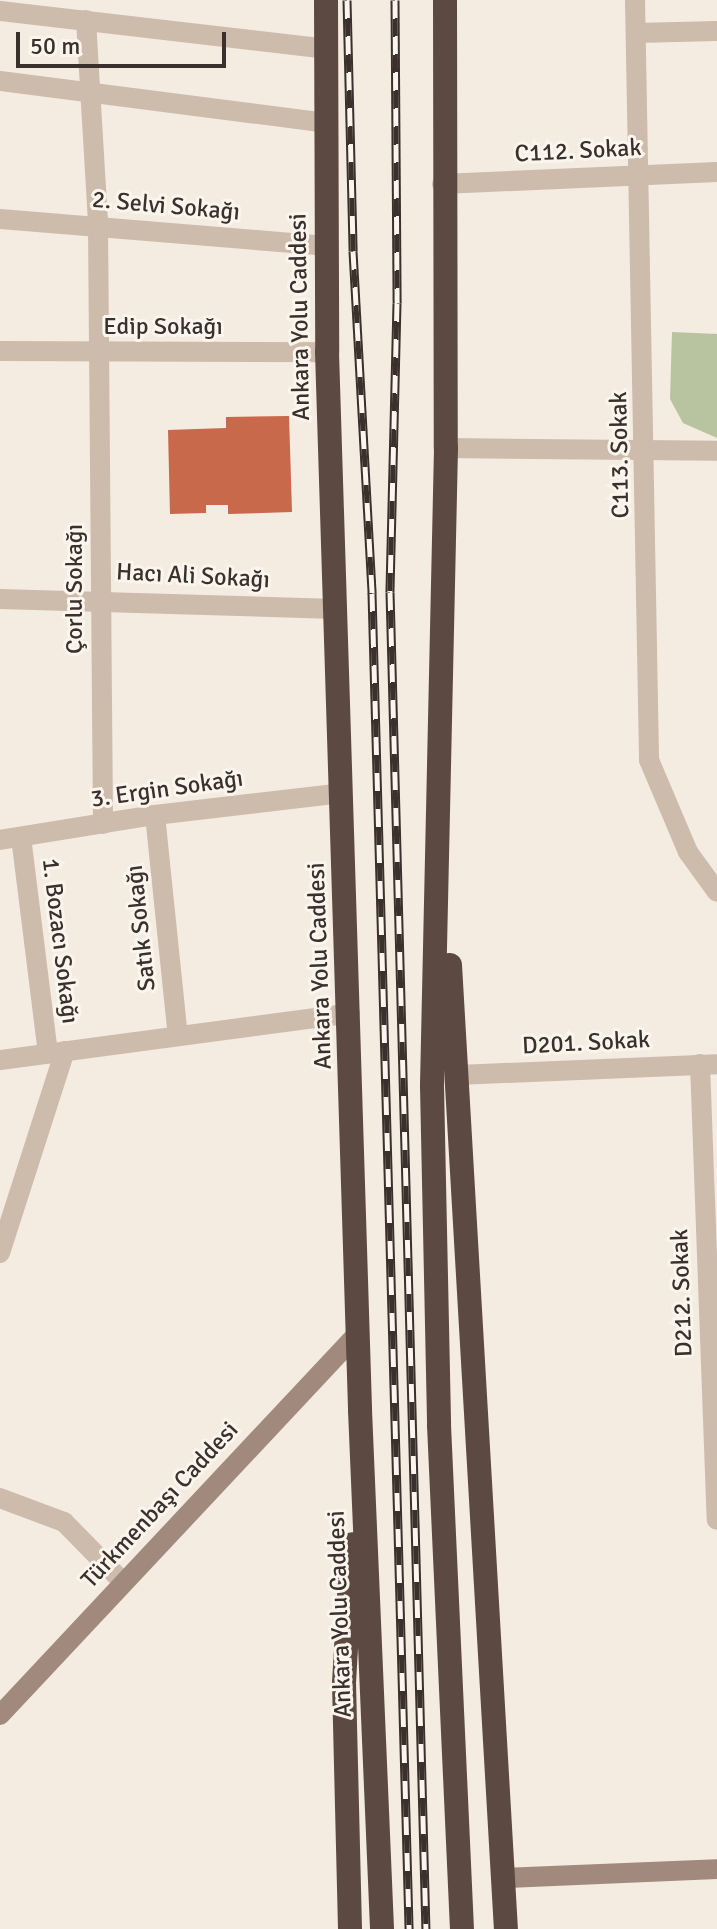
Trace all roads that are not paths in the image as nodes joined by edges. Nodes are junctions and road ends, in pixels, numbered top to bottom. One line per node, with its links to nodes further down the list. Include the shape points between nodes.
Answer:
1 (326, 0): 9 (highway, Ankara Yolu Caddesi)
2 (445, 0): 15 (highway)
3 (635, 0): 8 (street, C113. Sokak)
4 (63, 8): 5 (street); 6 (street)
5 (0, 11)
6 (86, 20): 9 (street); 11 (street, Çorlu Sokağı)
7 (717, 31): 8 (street)
8 (636, 33): 14 (street, C113. Sokak)
9 (326, 49): 12 (highway, Ankara Yolu Caddesi)
10 (0, 81): 11 (street)
11 (92, 97): 12 (street); 17 (street, Çorlu Sokağı)
12 (326, 123): 18 (highway, Ankara Yolu Caddesi)
13 (717, 172): 14 (street, C112. Sokak)
14 (640, 174): 15 (street, C112. Sokak); 22 (street, C113. Sokak)
15 (442, 184): 23 (highway)
16 (0, 219): 17 (street, 2. Selvi Sokağı)
17 (98, 225): 18 (street, 2. Selvi Sokağı); 21 (street, Çorlu Sokağı)
18 (327, 246): 20 (highway, Ankara Yolu Caddesi)
19 (0, 351): 21 (street, Edip Sokağı)
20 (327, 352): 21 (street, Edip Sokağı); 27 (highway, Ankara Yolu Caddesi)
21 (100, 353): 25 (street, Çorlu Sokağı)
22 (646, 447): 23 (street); 24 (street); 34 (street, C113. Sokak, via 649,760 688,852)
23 (446, 448): 32 (highway)
24 (717, 451)
25 (101, 598): 26 (street, Hacı Ali Sokağı); 27 (street, Hacı Ali Sokağı); 30 (street, Çorlu Sokağı)
26 (0, 599)
27 (336, 609): 28 (highway, Ankara Yolu Caddesi)
28 (342, 793): 29 (street, 3. Ergin Sokağı); 35 (highway, Ankara Yolu Caddesi)
29 (155, 815): 30 (street, 3. Ergin Sokağı); 36 (street, Satık Sokağı)
30 (103, 824): 31 (street, 3. Ergin Sokağı)
31 (21, 837): 33 (street, 3. Ergin Sokağı); 37 (street, 1. Bozacı Sokağı)
32 (441, 838): 40 (highway); 52 (highway, via 432,1086 438,1409)
33 (0, 840)
34 (717, 892)
35 (350, 1013): 36 (street); 42 (highway, Ankara Yolu Caddesi)
36 (178, 1036): 37 (street)
37 (56, 1052): 38 (street); 41 (street, 1. Bozacı Sokağı)
38 (0, 1060)
39 (708, 1064): 40 (street, D201. Sokak); 45 (street, D212. Sokak)
40 (458, 1075): 49 (highway)
41 (0, 1253)
42 (359, 1332): 43 (highway, Ankara Yolu Caddesi); 46 (main road, Türkmenbaşı Caddesi)
43 (360, 1410): 50 (highway, via 344,1683); 51 (highway, Ankara Yolu Caddesi)
44 (0, 1498): 46 (street, via 64,1522)
45 (717, 1520)
46 (123, 1582): 47 (main road, Türkmenbaşı Caddesi)
47 (0, 1715)
48 (717, 1869): 49 (main road)
49 (505, 1878): 53 (highway)
50 (350, 1929)
51 (382, 1929)
52 (462, 1929)
53 (506, 1929)

